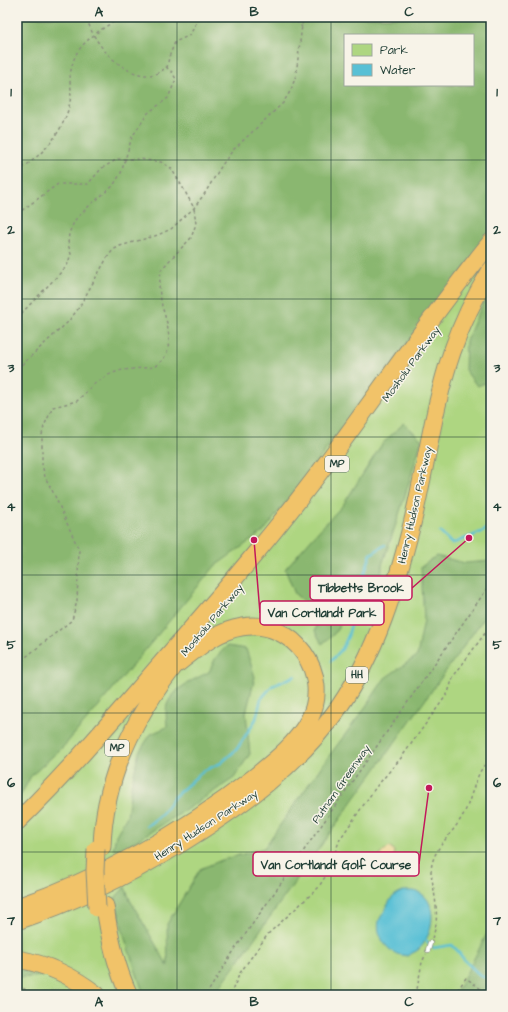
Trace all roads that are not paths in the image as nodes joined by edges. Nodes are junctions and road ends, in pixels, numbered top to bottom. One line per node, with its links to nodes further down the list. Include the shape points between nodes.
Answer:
1 (491, 242): 4 (highway, via 299,498)
2 (491, 257): 4 (highway, Mosholu Parkway / MP, via 316,493 272,548)
3 (491, 270): 8 (highway, Henry Hudson Parkway / HH, via 467,314 450,357 412,524 384,615 359,673 338,707 288,766 224,816 114,881)
4 (171, 661): 5 (highway); 6 (highway, via 228,631 257,626 276,630 290,638 302,650 310,665 315,681 315,699 311,714 300,734 285,751 234,793 201,816 118,864 53,894); 7 (highway, Mosholu Parkway / MP, via 124,747 108,799 99,848)
5 (17, 822)
6 (17, 907)
7 (101, 907): 13 (highway, Mosholu Parkway / MP, via 108,960); 14 (highway, Mosholu Parkway / MP)
8 (17, 921)
9 (430, 944): 10 (lane)
10 (428, 950)
11 (17, 959): 12 (highway, via 58,971)
12 (97, 995)
13 (121, 995)
14 (129, 995)

